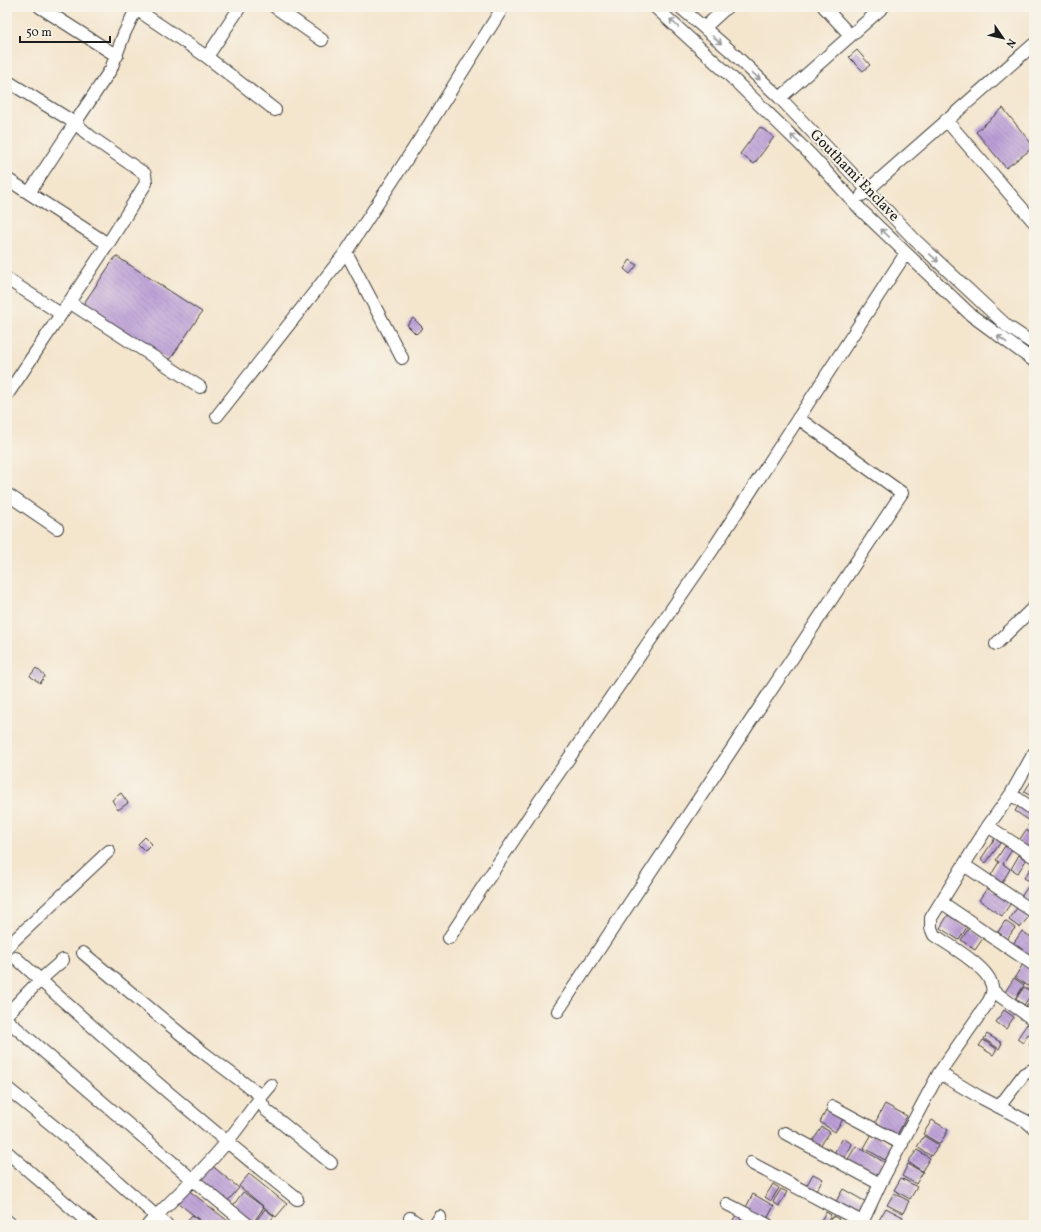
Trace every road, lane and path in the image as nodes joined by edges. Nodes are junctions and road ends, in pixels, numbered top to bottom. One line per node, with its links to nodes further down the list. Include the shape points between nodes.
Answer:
1 (40, 7): 15 (street)
2 (240, 7): 16 (street)
3 (275, 7): 13 (street)
4 (503, 7): 28 (street, via 430,125)
5 (655, 7): 25 (street, Gouthami Enclave, one-way to 5, via 811,155)
6 (680, 7): 11 (street, Gouthami Enclave)
7 (727, 7): 11 (street)
8 (824, 7): 12 (street)
9 (883, 7): 12 (street)
10 (137, 8): 15 (street); 16 (street)
11 (704, 28): 18 (street, Gouthami Enclave, one-way to 18)
12 (850, 35): 18 (street)
13 (322, 40)
14 (1034, 44): 20 (street)
15 (117, 56): 21 (street, via 111,70)
16 (207, 57): 19 (street)
17 (7, 81): 21 (street)
18 (780, 98): 23 (street, Gouthami Enclave)
19 (275, 110)
20 (946, 120): 23 (street); 26 (street)
21 (75, 123): 24 (street); 27 (street, via 145,174 146,183)
22 (7, 179): 24 (street)
23 (866, 190): 25 (street); 33 (street, Gouthami Enclave, one-way to 33, via 1007,326)
24 (29, 193): 27 (street)
25 (854, 202): 29 (street, Gouthami Enclave, one-way to 25)
26 (1034, 222)
27 (108, 244): 31 (street)
28 (347, 250): 34 (street); 38 (street)
29 (906, 253): 35 (street, Gouthami Enclave, one-way to 29, via 970,315); 39 (street)
30 (7, 279): 32 (street)
31 (69, 302): 32 (street); 36 (street)
32 (61, 314): 37 (street)
33 (1034, 344)
34 (402, 358)
35 (1034, 362)
36 (200, 387)
37 (8, 391)
38 (217, 416)
39 (798, 418): 53 (street, via 713,549 538,803); 61 (street, via 902,492)
40 (7, 494): 41 (street)
41 (57, 528)
42 (1034, 607): 43 (street)
43 (996, 644)
44 (1033, 759): 45 (street)
45 (1011, 794): 46 (street); 47 (street)
46 (1034, 810)
47 (988, 826): 49 (street); 50 (street)
48 (110, 851): 54 (street)
49 (1034, 857)
50 (964, 865): 51 (street); 52 (street)
51 (941, 902): 58 (street); 60 (street, via 931,918 934,935 982,969 992,983)
52 (1034, 912)
53 (449, 938)
54 (7, 947)
55 (83, 953): 69 (street)
56 (16, 958): 59 (street)
57 (63, 960): 59 (street)
58 (1034, 965)
59 (40, 980): 62 (street); 74 (street)
60 (993, 992): 64 (street); 66 (street)
61 (558, 1011)
62 (7, 1014)
63 (7, 1020): 79 (street)
64 (1034, 1020)
65 (1034, 1069): 71 (street, via 1024,1074)
66 (940, 1073): 71 (street); 75 (street)
67 (271, 1085): 69 (street)
68 (7, 1088): 84 (street, via 79,1147)
69 (260, 1097): 74 (street); 77 (street, via 266,1110)
70 (832, 1107): 75 (street)
71 (999, 1107): 72 (street)
72 (1034, 1128)
73 (785, 1133): 80 (street)
74 (226, 1143): 79 (street); 81 (street)
75 (902, 1144): 80 (street)
76 (7, 1152): 87 (street)
77 (331, 1163)
78 (751, 1163): 85 (street)
79 (193, 1180): 84 (street); 89 (street)
80 (880, 1184): 85 (street)
81 (298, 1200)
82 (727, 1204): 90 (street)
83 (7, 1221): 86 (street)
84 (152, 1221): 88 (street)
85 (861, 1224)
86 (12, 1225)
87 (91, 1225)
88 (167, 1225)
89 (248, 1225)
90 (768, 1225)

